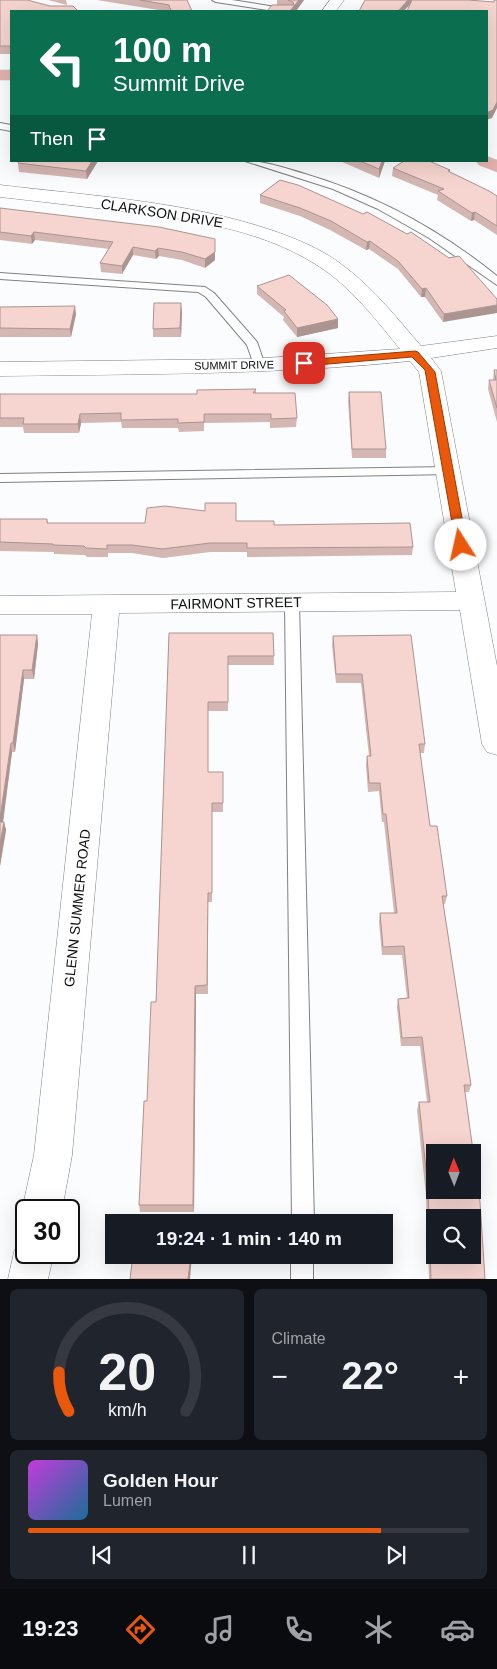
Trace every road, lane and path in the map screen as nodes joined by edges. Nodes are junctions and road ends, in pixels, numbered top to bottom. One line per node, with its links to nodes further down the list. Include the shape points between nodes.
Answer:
1 (216, 0): 2 (lane)
2 (281, 10)
3 (253, 162): 6 (lane, via 363,198 439,239)
4 (0, 191): 8 (street, CLARKSON DRIVE, via 172,212 268,235 314,256 352,281)
5 (0, 276): 9 (lane, via 200,288 254,344)
6 (497, 282)
7 (497, 342): 8 (street, SUMMIT DRIVE)
8 (415, 354): 9 (street, SUMMIT DRIVE); 11 (street, CLARKSON DRIVE, via 430,372)
9 (259, 365): 10 (street, SUMMIT DRIVE)
10 (0, 369)
11 (448, 471): 12 (lane); 13 (street, CLARKSON DRIVE)
12 (0, 478)
13 (472, 601): 14 (street, FAIRMONT STREET); 17 (street, CLARKSON DRIVE)
14 (292, 603): 16 (street, FAIRMONT STREET); 19 (lane)
15 (0, 605): 16 (street, FAIRMONT STREET)
16 (106, 605): 18 (street, GLENN SUMMER ROAD, via 53,1154)
17 (497, 744)
18 (44, 1199)
19 (303, 1214)
20 (31, 1264): 22 (street)
21 (302, 1264): 23 (lane)
22 (28, 1279)
23 (302, 1279)

